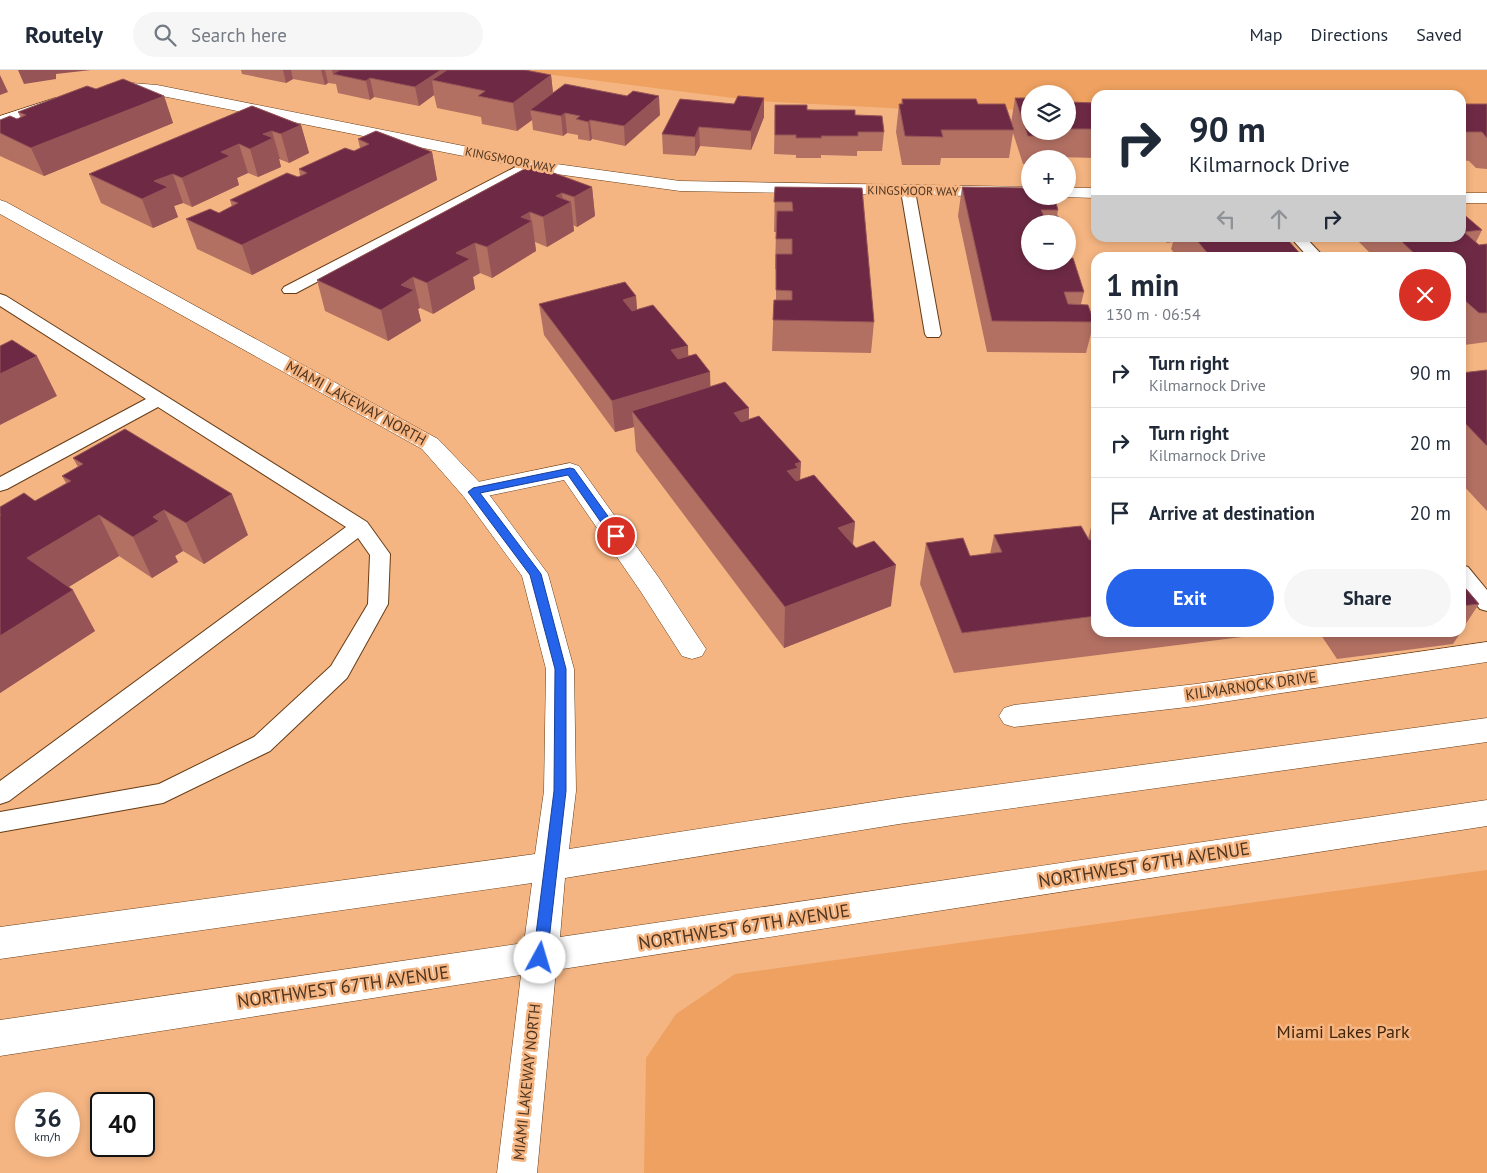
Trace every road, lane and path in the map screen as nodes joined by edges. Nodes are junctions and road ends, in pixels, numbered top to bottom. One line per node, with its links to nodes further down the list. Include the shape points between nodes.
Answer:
1 (93, 93): 3 (street, KINGSMOOR WAY, via 118,87 157,90)
2 (68, 99): 4 (street)
3 (261, 110): 5 (lane); 6 (street, KINGSMOOR WAY)
4 (0, 121)
5 (235, 121)
6 (529, 164): 7 (street, KINGSMOOR WAY, via 680,186); 16 (lane)
7 (908, 191): 8 (street, KINGSMOOR WAY); 18 (lane)
8 (1021, 192)
9 (1076, 193): 10 (street)
10 (1091, 193)
11 (1466, 198): 12 (street)
12 (1487, 198)
13 (0, 206): 21 (street, MIAMI LAKEWAY NORTH, via 430,444)
14 (1302, 242): 15 (lane)
15 (1312, 252)
16 (290, 290)
17 (0, 299): 19 (lane)
18 (933, 334)
19 (158, 399): 20 (lane); 22 (lane)
20 (0, 485)
21 (473, 492): 25 (street, via 570,471); 32 (street, MIAMI LAKEWAY NORTH, via 535,574 560,669 560,791)
22 (360, 527): 29 (lane); 31 (lane, via 380,554 378,604 339,672 262,744 163,793)
23 (1466, 578): 24 (lane)
24 (1487, 604)
25 (692, 649)
26 (1487, 652): 27 (street, KILMARNOCK DRIVE, via 1196,695)
27 (1014, 716)
28 (1487, 730): 32 (street, via 899,811)
29 (0, 794)
30 (1487, 813): 34 (street, NORTHWEST 67TH AVENUE)
31 (0, 822)
32 (550, 866): 33 (street); 34 (street, MIAMI LAKEWAY NORTH)
33 (0, 943)
34 (540, 958): 35 (street, NORTHWEST 67TH AVENUE); 36 (street, MIAMI LAKEWAY NORTH)
35 (0, 1038)
36 (517, 1173)

